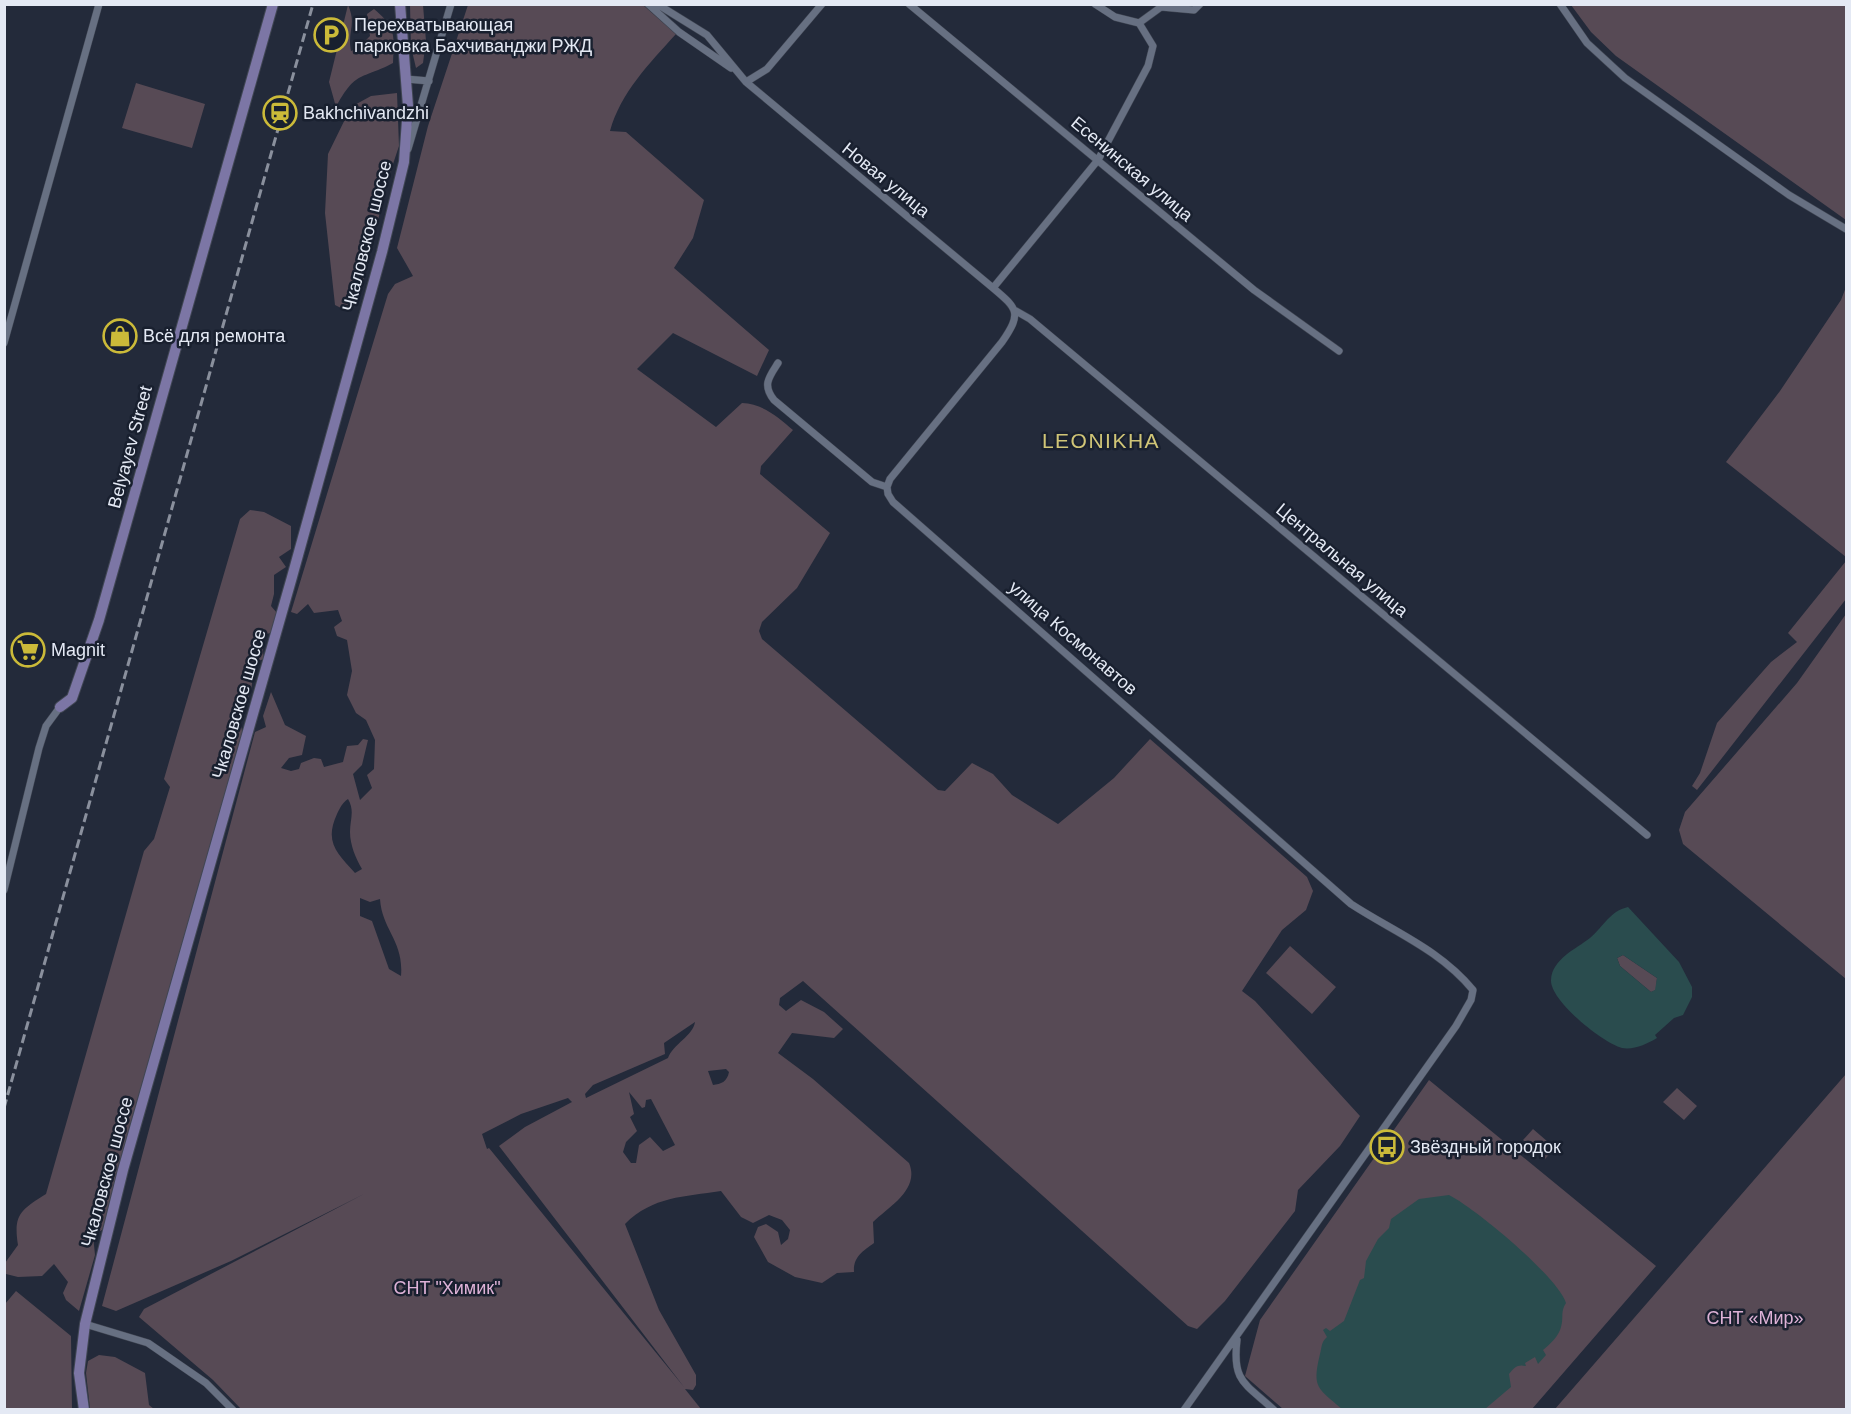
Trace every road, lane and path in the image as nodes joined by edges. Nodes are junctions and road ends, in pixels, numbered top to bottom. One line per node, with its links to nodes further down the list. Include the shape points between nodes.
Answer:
1 (99, 4): 22 (street)
2 (273, 4): 26 (street, Belyayev Street, via 99,620 72,698)
3 (400, 4): 14 (street, Чкаловское шоссе)
4 (451, 4): 15 (street)
5 (648, 4): 13 (street, via 679,32)
6 (657, 4): 13 (street, via 707,35)
7 (822, 4): 16 (street, via 767,69)
8 (909, 4): 17 (street, Есенинская улица)
9 (1095, 4): 12 (street, via 1115,17)
10 (1200, 4): 12 (street, via 1194,10 1161,7)
11 (1560, 4): 19 (street, via 1587,43 1625,78 1789,195)
12 (1139, 23): 17 (street, via 1153,46 1148,66)
13 (738, 73): 16 (street, Новая улица)
14 (406, 79): 15 (street); 18 (street, Чкаловское шоссе)
15 (429, 81): 18 (street)
16 (746, 82): 20 (street, Новая улица)
17 (1098, 160): 20 (street); 23 (street, Есенинская улица, via 1254,290)
18 (404, 162): 29 (street, Чкаловское шоссе, via 289,588 123,1170)
19 (1846, 230)
20 (993, 288): 21 (street, Новая улица)
21 (1016, 311): 25 (street, via 1014,326); 27 (street, Центральная улица)
22 (4, 344)
23 (1339, 351)
24 (778, 363): 25 (street, улица Космонавтов, via 766,383 767,392 872,482)
25 (886, 487): 30 (street, улица Космонавтов, via 893,502 1351,904 1432,950 1473,990 1456,1026)
26 (60, 708): 28 (street, Belyayev Street, via 45,726)
27 (1647, 835)
28 (4, 890)
29 (85, 1324): 31 (street, Чкаловское шоссе, via 80,1374); 32 (street, via 148,1343 206,1383)
30 (1237, 1337): 33 (street); 34 (street, via 1235,1369)
31 (84, 1410)
32 (233, 1410)
33 (1184, 1410)
34 (1274, 1410)

